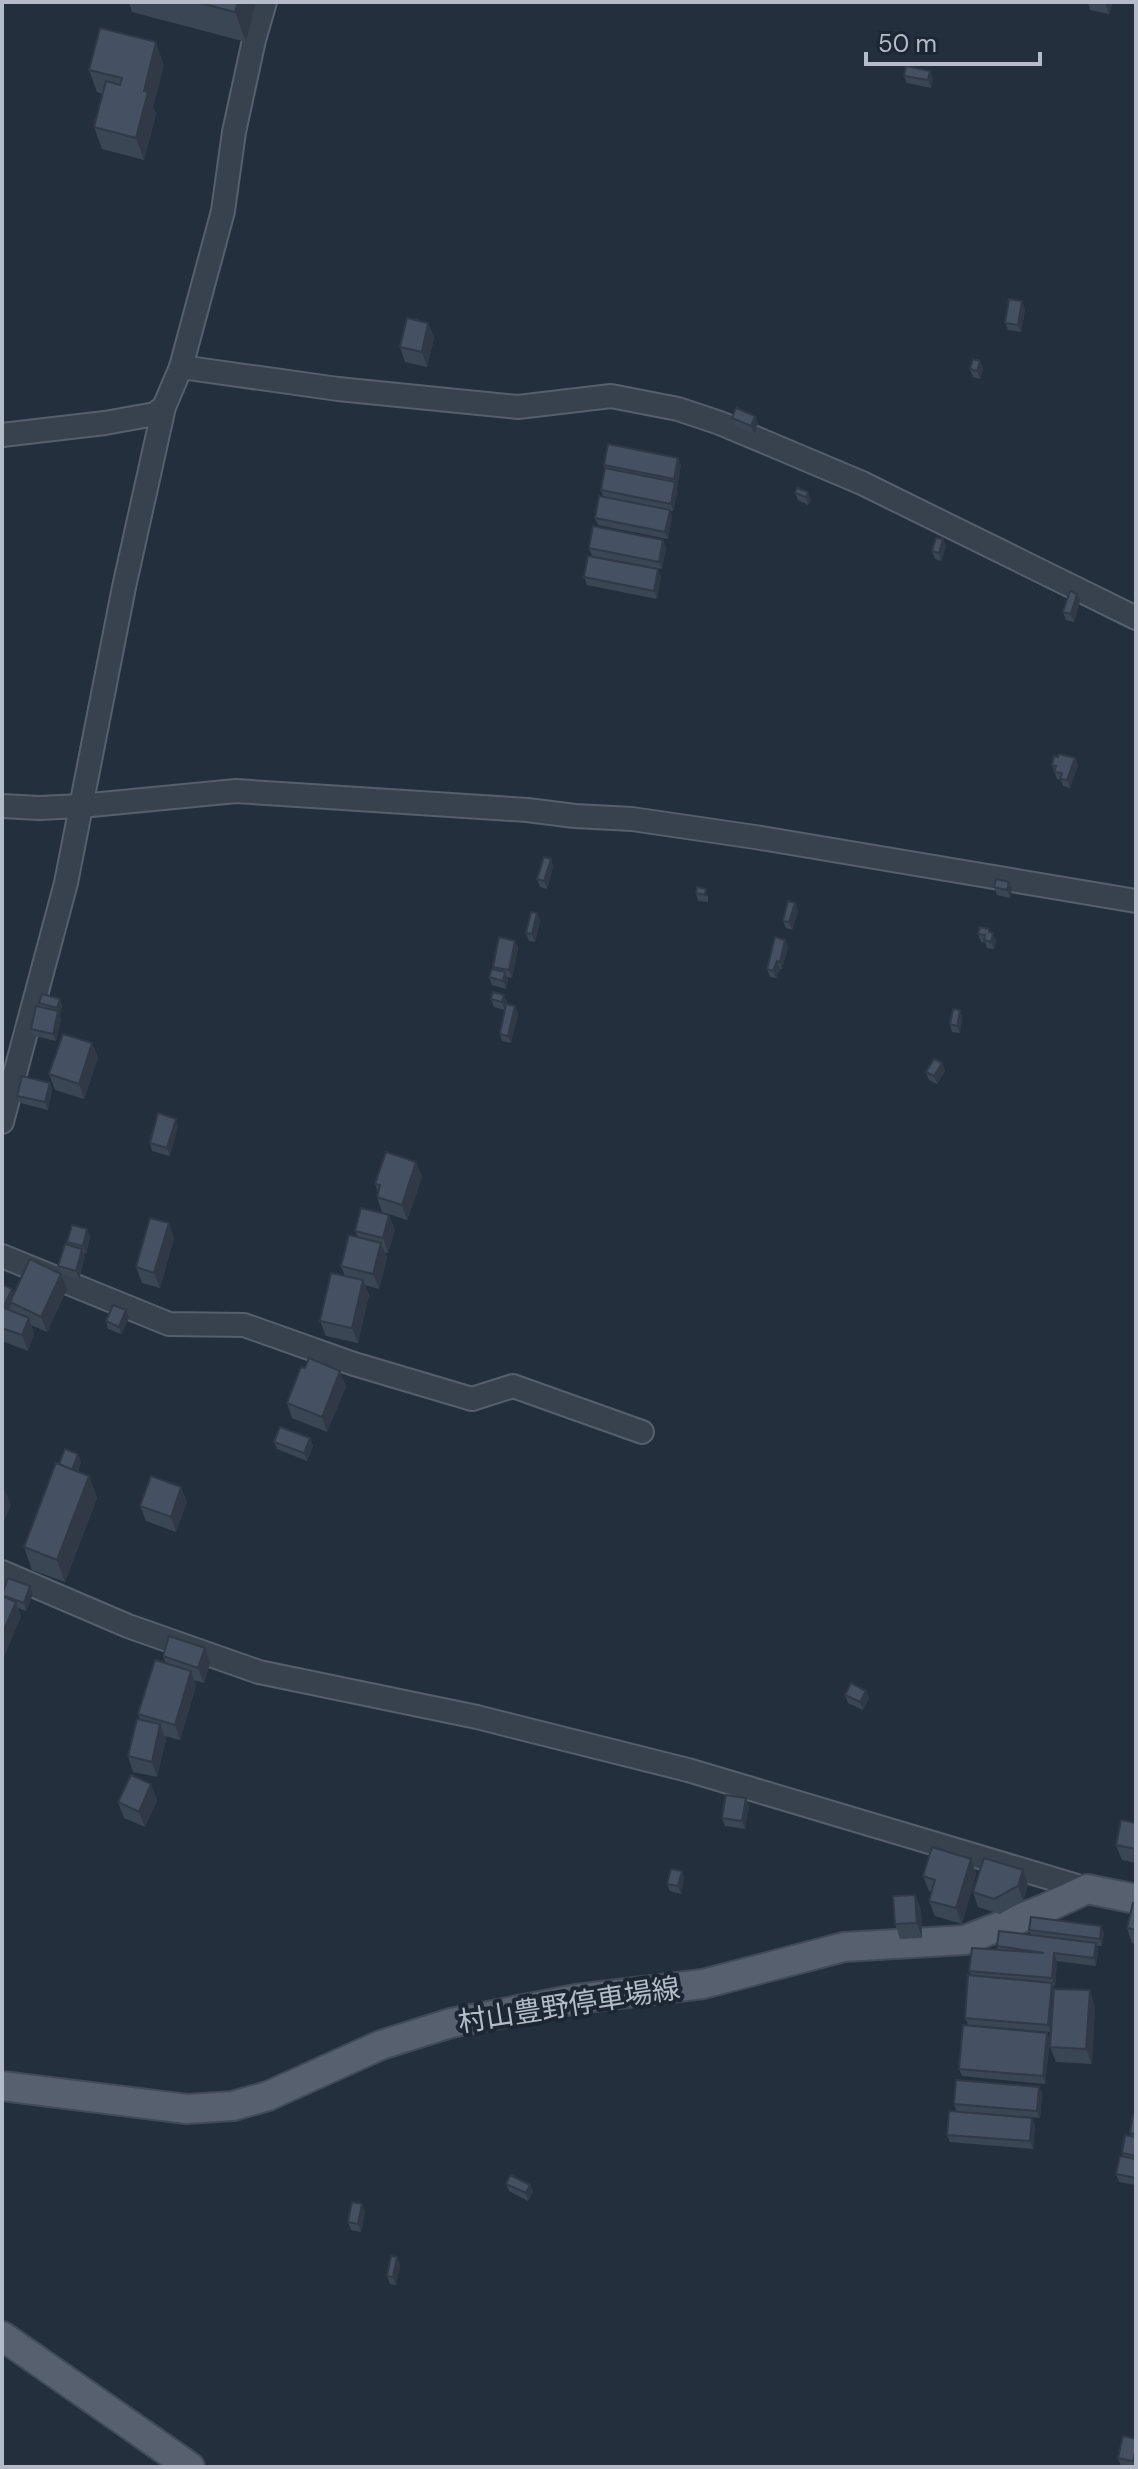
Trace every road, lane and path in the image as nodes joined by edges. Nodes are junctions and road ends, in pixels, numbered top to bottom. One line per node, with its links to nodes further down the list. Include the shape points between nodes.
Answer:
1 (265, 2): 2 (street, via 234,132 223,211)
2 (181, 367): 3 (street); 5 (street, via 518,407 611,396 678,409 862,483)
3 (164, 407): 4 (street, via 155,414 105,423); 7 (street)
4 (2, 435)
5 (1136, 618)
6 (2, 806): 7 (street)
7 (81, 806): 8 (street, via 236,791 632,819); 9 (street, via 66,883)
8 (1136, 901)
9 (2, 1122)
10 (2, 1256): 11 (street, via 169,1324 244,1325 472,1399 513,1386)
11 (642, 1432)
12 (2, 1572): 13 (street, via 128,1626 259,1672 477,1717 688,1770)
13 (1087, 1889): 14 (main road); 15 (main road, 村山豊野停車場線, via 965,1940 844,1947 703,1984 576,1999 451,2023 381,2045 283,2090 233,2106 187,2109)
14 (1136, 1899)
15 (2, 2086)
16 (2, 2336): 17 (main road)
17 (190, 2467)

